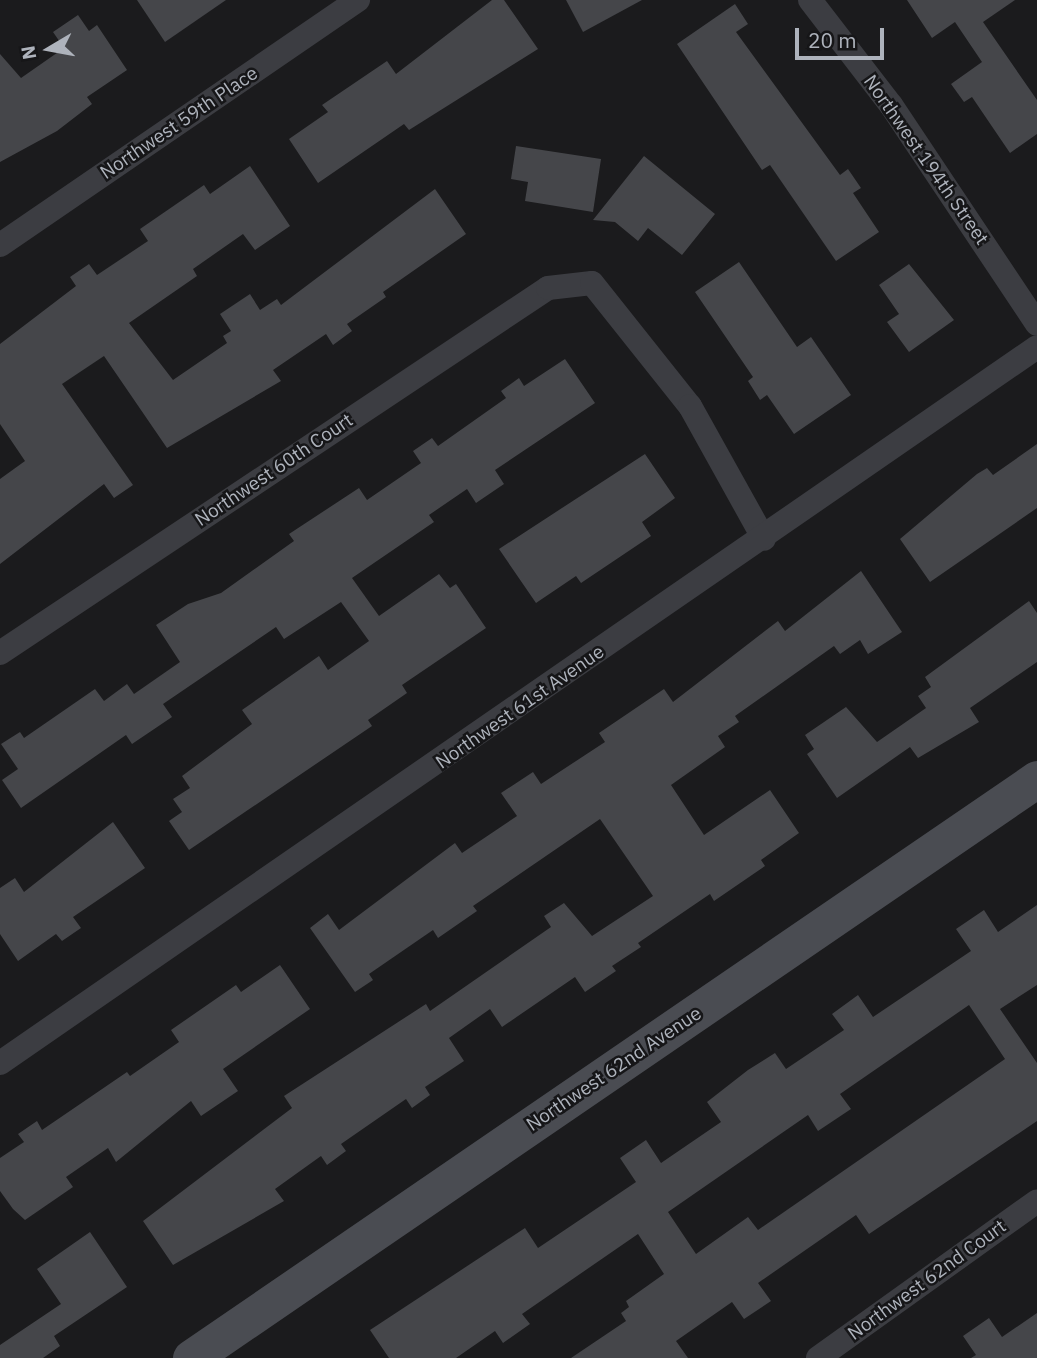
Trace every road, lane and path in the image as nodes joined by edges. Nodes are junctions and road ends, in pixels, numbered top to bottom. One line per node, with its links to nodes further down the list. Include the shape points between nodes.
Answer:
1 (358, 0): 3 (street, Northwest 59th Place)
2 (810, 0): 4 (street, Northwest 194th Street, via 891,105)
3 (0, 245)
4 (1037, 324)
5 (1037, 347): 6 (street, Northwest 61st Avenue)
6 (764, 539): 7 (street, Northwest 60th Court, via 690,406 592,283 548,288); 9 (street, Northwest 61st Avenue)
7 (0, 653)
8 (1037, 779): 11 (street, Northwest 62nd Avenue)
9 (0, 1063)
10 (1037, 1201): 12 (street, Northwest 62nd Court)
11 (191, 1358)
12 (818, 1358)

